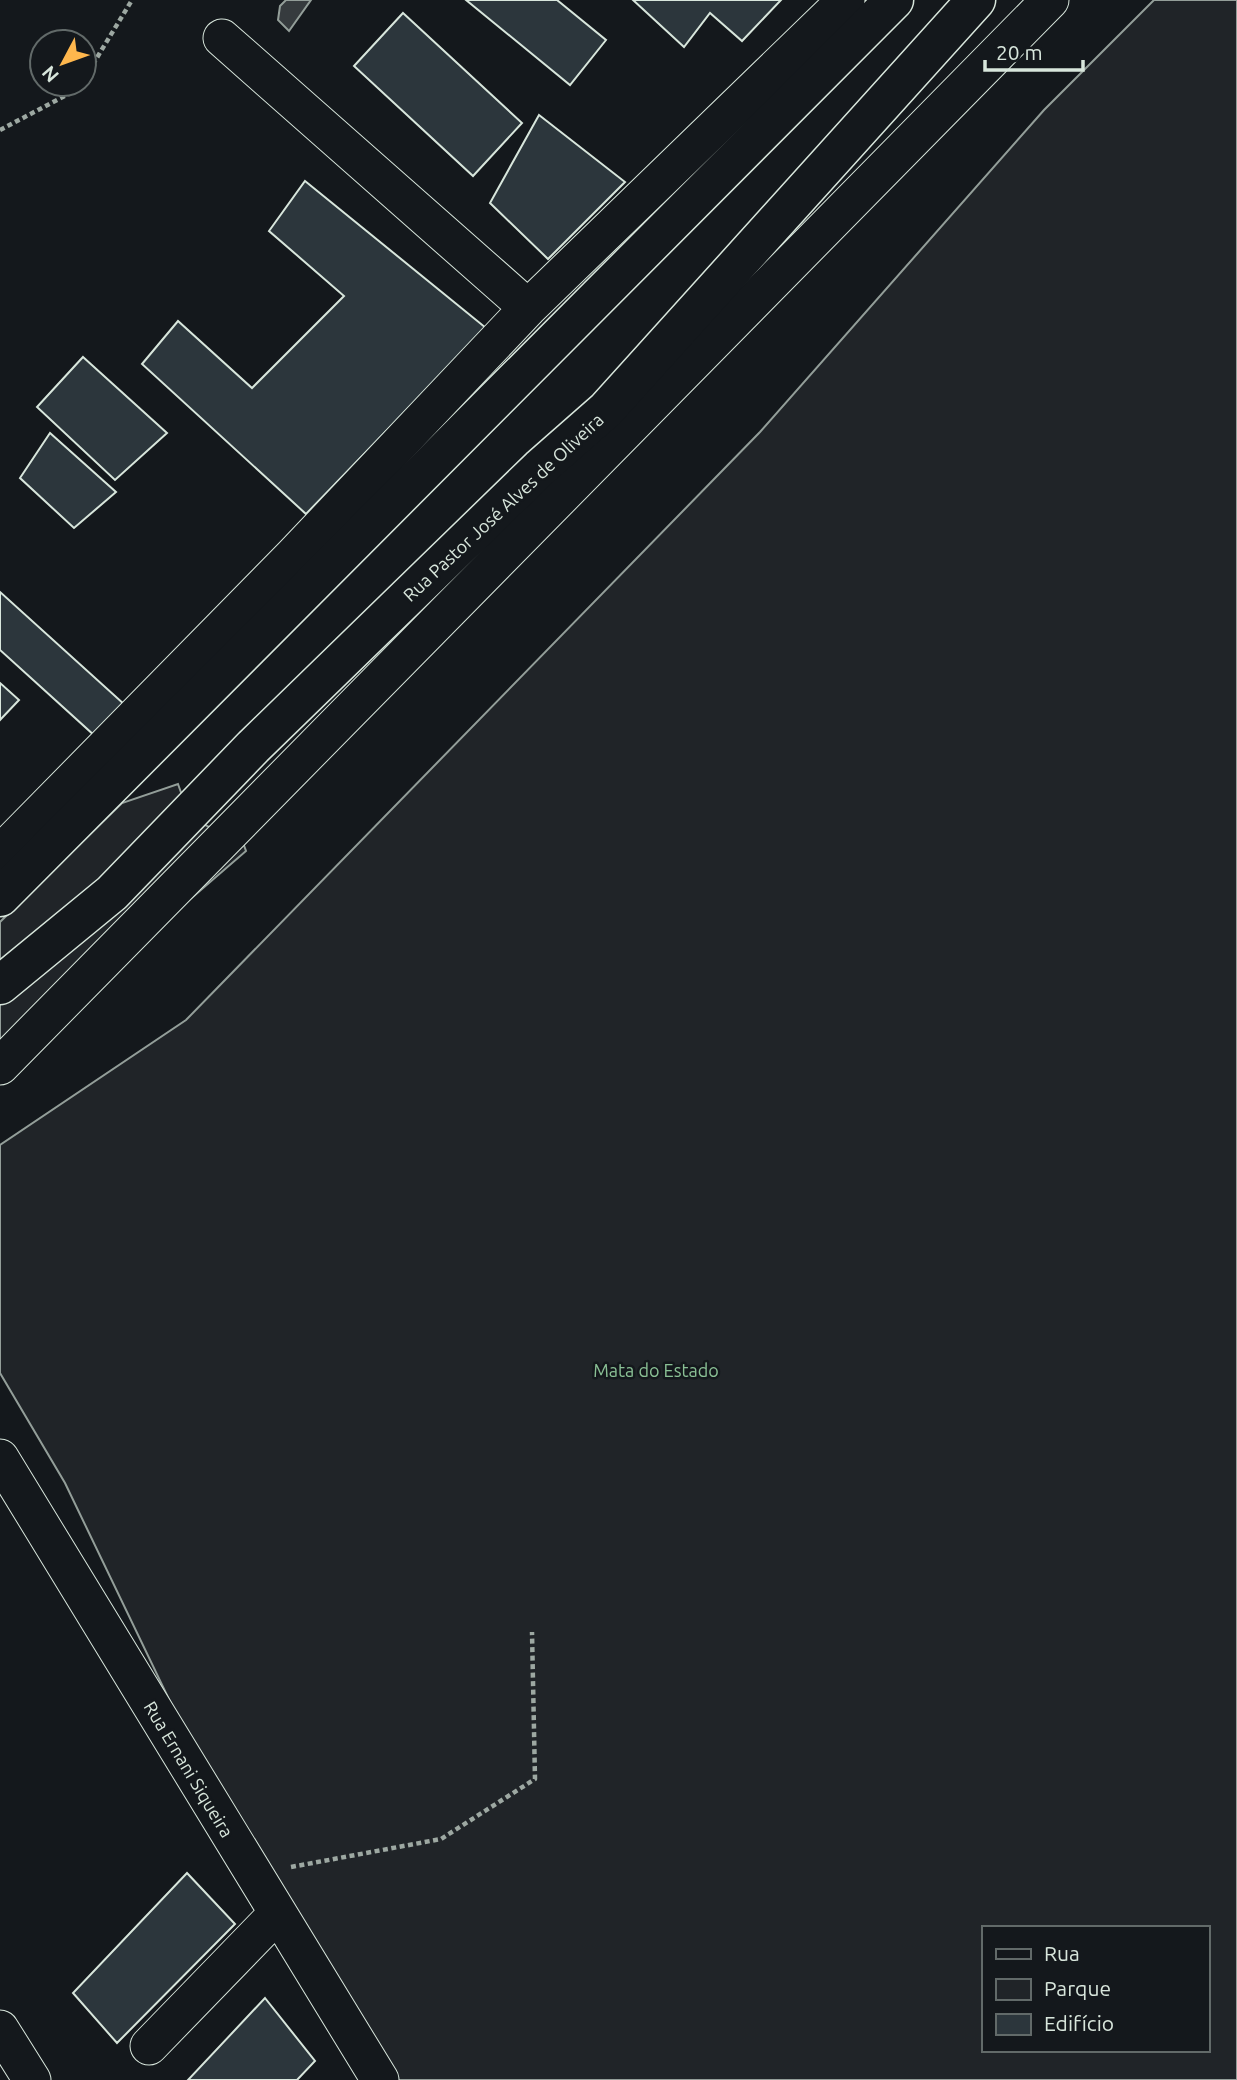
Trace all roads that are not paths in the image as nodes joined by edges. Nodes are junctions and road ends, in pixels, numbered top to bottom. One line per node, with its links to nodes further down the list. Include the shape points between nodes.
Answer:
1 (846, 0): 6 (street)
2 (894, 0): 8 (highway)
3 (976, 0): 9 (highway, Rua Pastor José Alves de Oliveira, via 606,410 540,468 253,747 112,893)
4 (1050, 0): 10 (street)
5 (222, 38): 6 (street)
6 (528, 308): 7 (street, via 284,566)
7 (0, 854)
8 (0, 897)
9 (0, 985)
10 (0, 1066)
11 (0, 1458): 12 (street, Rua Ernani Siqueira)
12 (277, 1914): 14 (street); 16 (street, Rua Ernani Siqueira)
13 (0, 2029): 15 (street)
14 (149, 2046)
15 (32, 2080)
16 (380, 2080)

